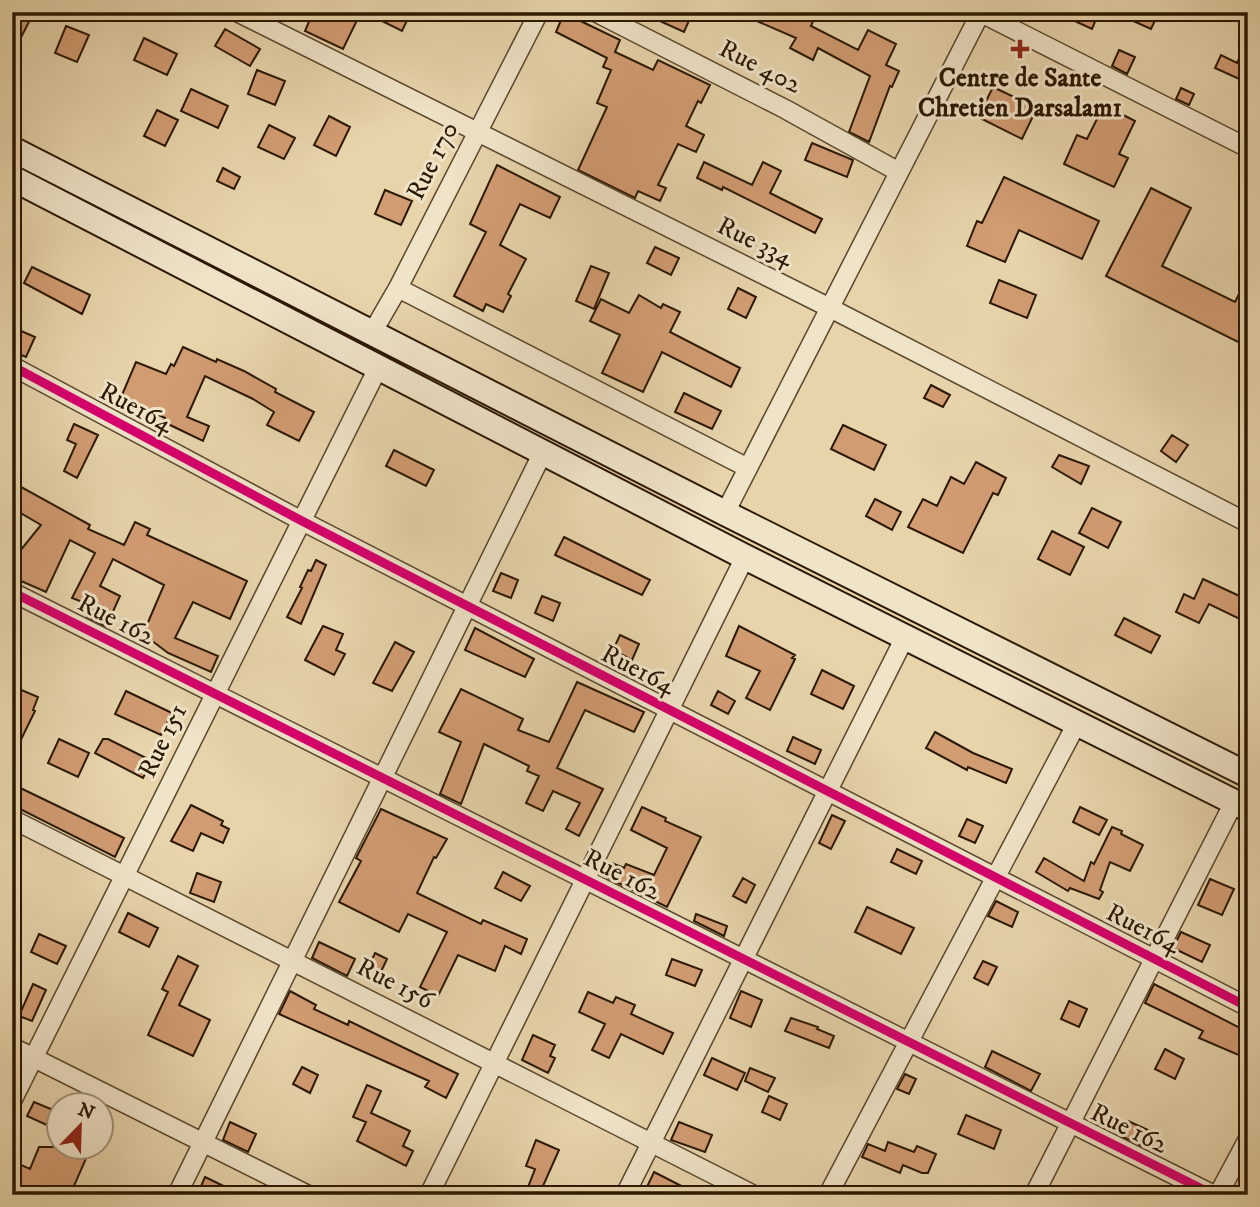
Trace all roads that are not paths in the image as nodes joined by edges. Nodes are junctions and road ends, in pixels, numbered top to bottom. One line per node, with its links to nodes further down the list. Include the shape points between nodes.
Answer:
1 (237, 12): 5 (street, Rue 334)
2 (539, 12): 5 (street, Rue 170)
3 (595, 12): 8 (street, Rue 402)
4 (980, 13): 6 (street); 8 (street)
5 (478, 132): 10 (street, Rue 170); 11 (street, Rue 334)
6 (1248, 148)
7 (12, 149): 12 (main road)
8 (899, 172): 11 (street)
9 (12, 178): 14 (main road)
10 (398, 288): 12 (street, Rue 170); 16 (street)
11 (830, 308): 16 (street); 19 (street, Rue 334)
12 (372, 333): 17 (main road)
13 (12, 366): 18 (street, Rue164)
14 (379, 366): 15 (main road); 18 (street, Rue 151)
15 (543, 452): 20 (main road); 22 (street)
16 (748, 468): 17 (street)
17 (725, 513): 27 (main road)
18 (302, 521): 22 (street, Rue164); 24 (street, Rue 151)
19 (1248, 523)
20 (745, 557): 23 (main road); 25 (street)
21 (12, 592): 24 (street, Rue 162)
22 (467, 606): 25 (street, Rue164); 28 (street)
23 (905, 637): 26 (main road); 29 (street)
24 (216, 694): 28 (street, Rue 162); 32 (street, Rue 151)
25 (669, 710): 29 (street, Rue164); 34 (street)
26 (1077, 723): 30 (main road); 33 (street)
27 (1248, 775)
28 (383, 777): 34 (street, Rue 162); 37 (street)
29 (828, 791): 33 (street, Rue164); 35 (street)
30 (1241, 806): 36 (street)
31 (12, 820): 32 (street, Rue 156)
32 (125, 876): 37 (street, Rue 156); 41 (street, Rue 151)
33 (996, 877): 36 (street, Rue164); 39 (street)
34 (585, 879): 35 (street, Rue 162); 42 (street)
35 (744, 959): 39 (street, Rue 162); 47 (street)
36 (1154, 959): 38 (street, Rue164); 44 (street)
37 (292, 961): 42 (street, Rue 156); 46 (street)
38 (1248, 1007)
39 (908, 1042): 44 (street, Rue 162); 53 (street)
40 (12, 1047): 41 (street)
41 (34, 1058): 43 (street, Rue 151); 46 (street)
42 (494, 1063): 47 (street, Rue 156); 50 (street)
43 (12, 1101)
44 (1070, 1123): 54 (street); 55 (street, Rue 162)
45 (1248, 1139): 55 (street)
46 (203, 1142): 48 (street); 49 (street)
47 (651, 1143): 51 (street); 52 (street, Rue 156)
48 (177, 1195)
49 (308, 1195)
50 (429, 1195)
51 (625, 1195)
52 (754, 1195)
53 (828, 1195)
54 (1034, 1195)
55 (1216, 1195)

